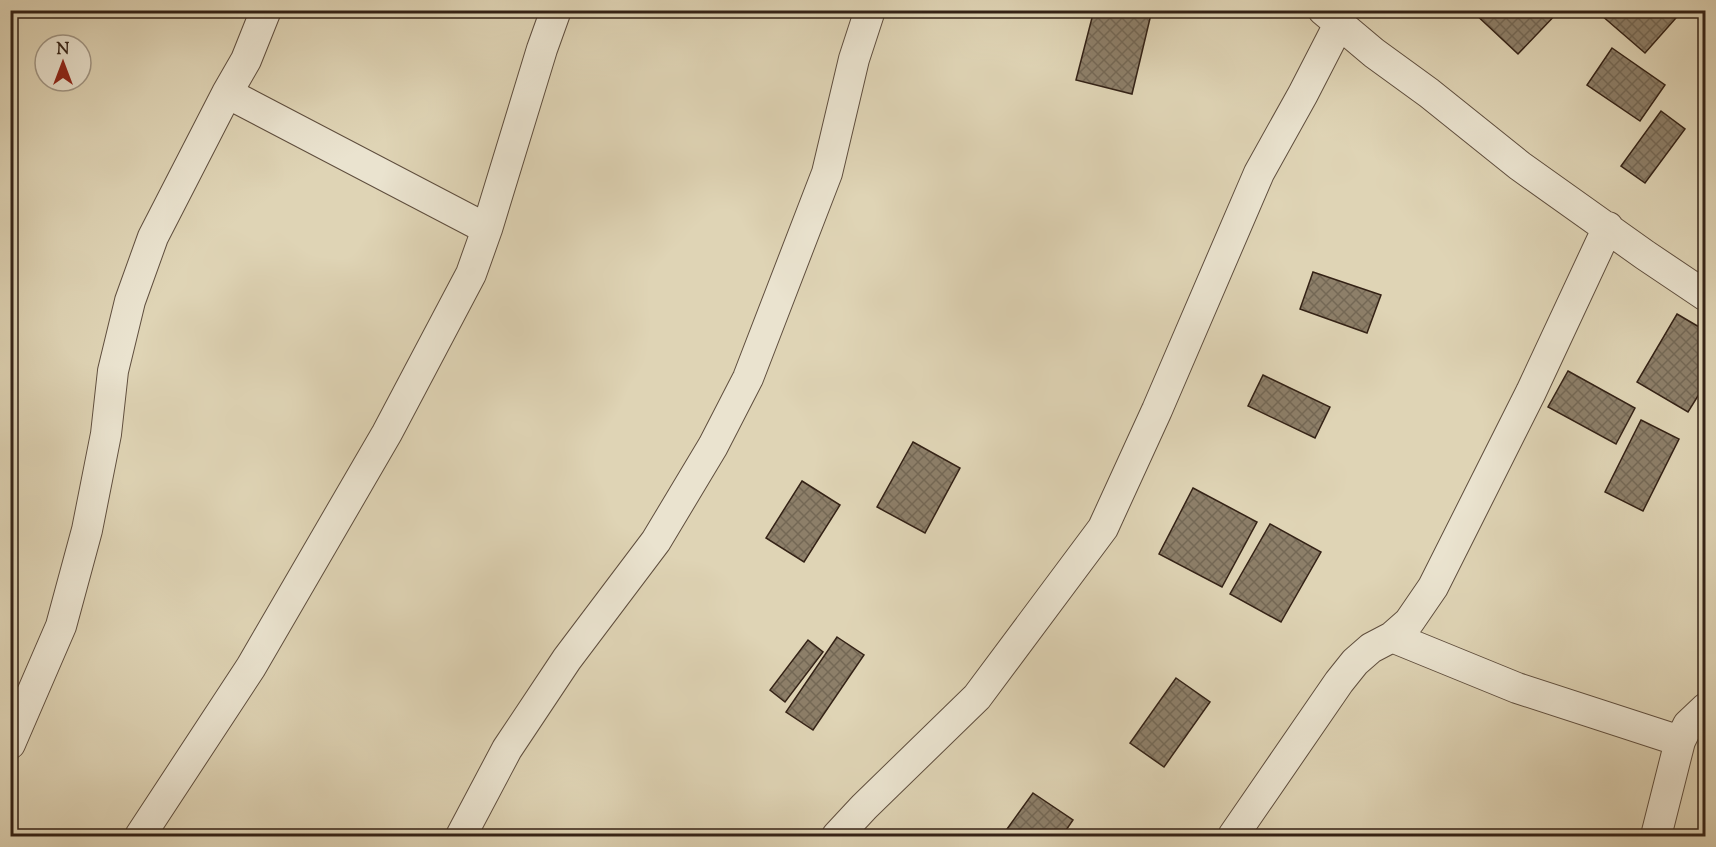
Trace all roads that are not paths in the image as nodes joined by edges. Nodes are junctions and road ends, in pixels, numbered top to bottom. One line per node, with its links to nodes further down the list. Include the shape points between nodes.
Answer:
1 (266, 10): 5 (street, via 246,60)
2 (556, 10): 7 (street)
3 (870, 10): 14 (street, via 827,173 748,378 656,542 567,659 507,749)
4 (1331, 17): 6 (street, via 1520,165); 15 (street, via 1304,94 1259,173 1103,528 978,697)
5 (227, 93): 7 (street); 12 (street, via 153,237 130,301 113,371 106,434 89,519 67,605)
6 (1608, 227): 8 (street); 9 (street, via 1532,392 1433,587 1409,622)
7 (487, 229): 13 (street, via 471,274 387,433 251,667)
8 (1706, 296)
9 (1392, 638): 11 (street, via 1517,688); 16 (street, via 1354,662)
10 (1706, 708): 11 (street, via 1688,725)
11 (1680, 741): 17 (street)
12 (10, 744)
13 (140, 837)
14 (461, 837)
15 (837, 837)
16 (1233, 837)
17 (1656, 837)

